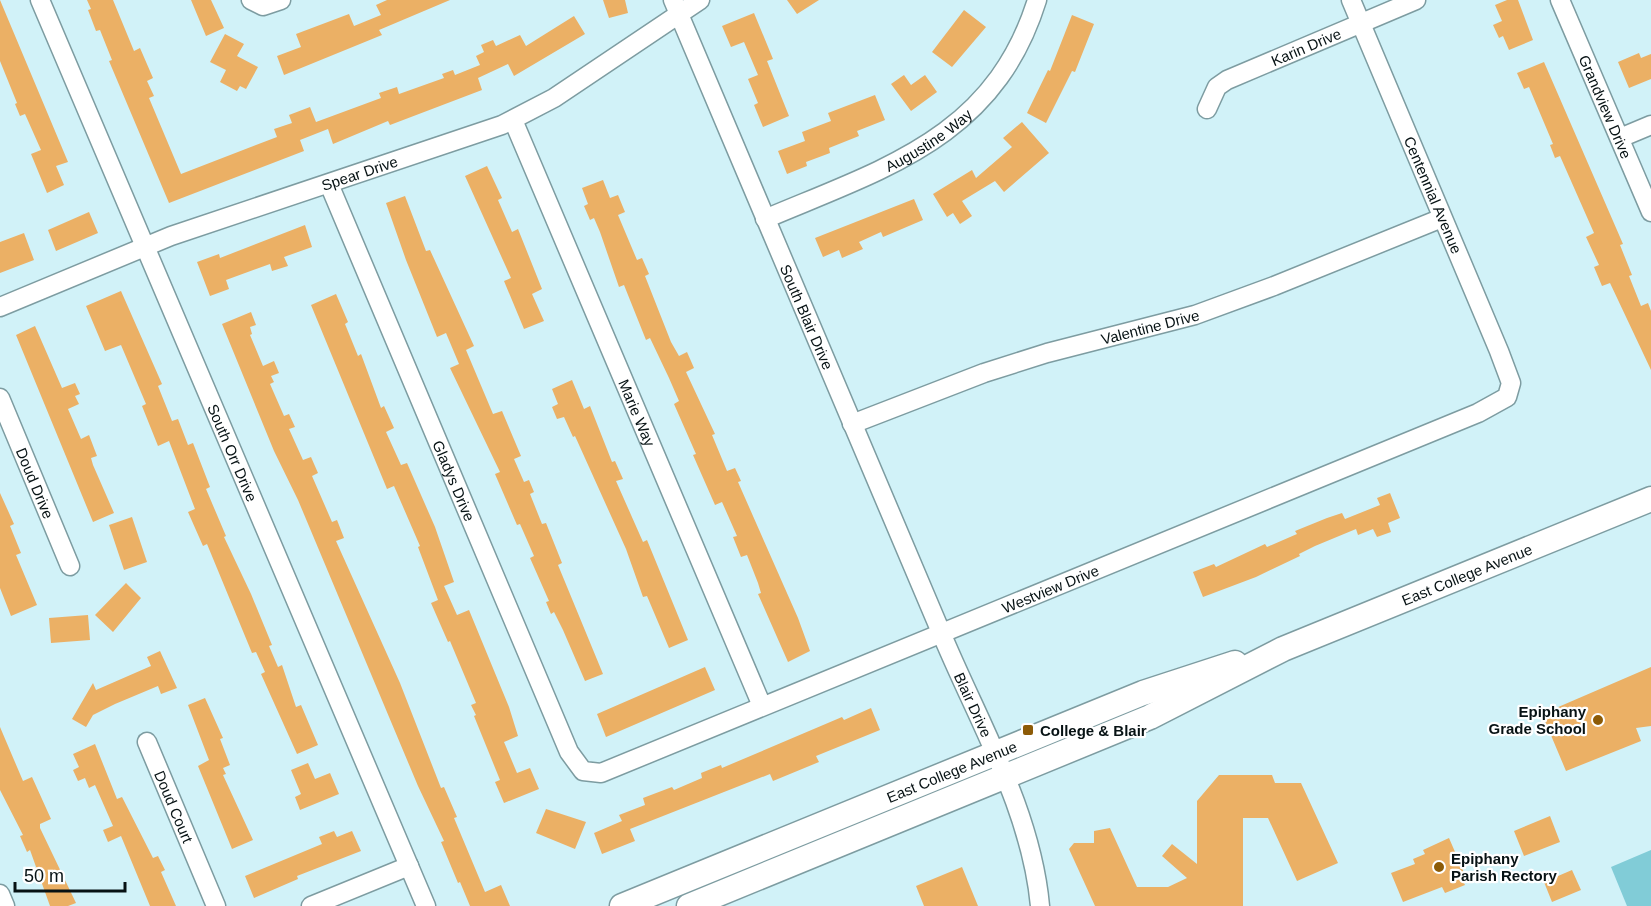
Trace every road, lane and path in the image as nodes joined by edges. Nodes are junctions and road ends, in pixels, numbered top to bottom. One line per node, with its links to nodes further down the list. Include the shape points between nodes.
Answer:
1 (40, 0): 19 (street, South Orr Drive)
2 (281, 0): 8 (street, via 270,5)
3 (700, 0): 9 (street, Spear Drive)
4 (1037, 0): 18 (street, Augustine Way, via 1018,49 1000,77 969,113 937,139 908,157)
5 (1351, 0): 10 (street, Centennial Avenue)
6 (1416, 0): 10 (street, Karin Drive)
7 (1560, 0): 14 (street, Grandview Drive)
8 (254, 3)
9 (676, 7): 12 (street, Spear Drive, via 574,85); 18 (street, South Blair Drive)
10 (1360, 23): 11 (street, Karin Drive, via 1227,80 1217,87); 17 (street, Centennial Avenue)
11 (1207, 109)
12 (513, 120): 15 (street, Spear Drive); 28 (street, Marie Way)
13 (1651, 125): 14 (street)
14 (1620, 138): 16 (street, Grandview Drive)
15 (329, 184): 19 (street, Spear Drive); 31 (street, Gladys Drive, via 569,752)
16 (1651, 212)
17 (1442, 218): 21 (street, Centennial Avenue, via 1499,351); 23 (street, Valentine Drive, via 1195,315 984,373)
18 (765, 219): 23 (street, South Blair Drive)
19 (144, 246): 20 (street, Spear Drive); 33 (street, South Orr Drive)
20 (0, 307)
21 (1511, 391): 26 (street, Westview Drive, via 1508,397 1478,413)
22 (0, 398): 25 (street, Doud Drive)
23 (852, 424): 26 (street, South Blair Drive)
24 (1651, 499): 27 (main road, East College Avenue)
25 (70, 566)
26 (941, 633): 28 (street, Westview Drive); 30 (street, Blair Drive)
27 (1283, 649): 30 (main road, East College Avenue, via 1165,685); 32 (main road, East College Avenue, via 1150,717)
28 (762, 706): 31 (street, Westview Drive, via 601,773)
29 (147, 742): 36 (street, Doud Court)
30 (995, 753): 32 (street, Blair Drive); 39 (main road, East College Avenue)
31 (586, 772)
32 (1004, 777): 40 (main road, East College Avenue); 41 (street, Blair Drive, via 1030,847)
33 (409, 866): 37 (street); 38 (street, South Orr Drive)
34 (0, 894): 35 (street)
35 (5, 906)
36 (216, 906)
37 (311, 906)
38 (426, 906)
39 (622, 906)
40 (689, 906)
41 (1040, 906)

